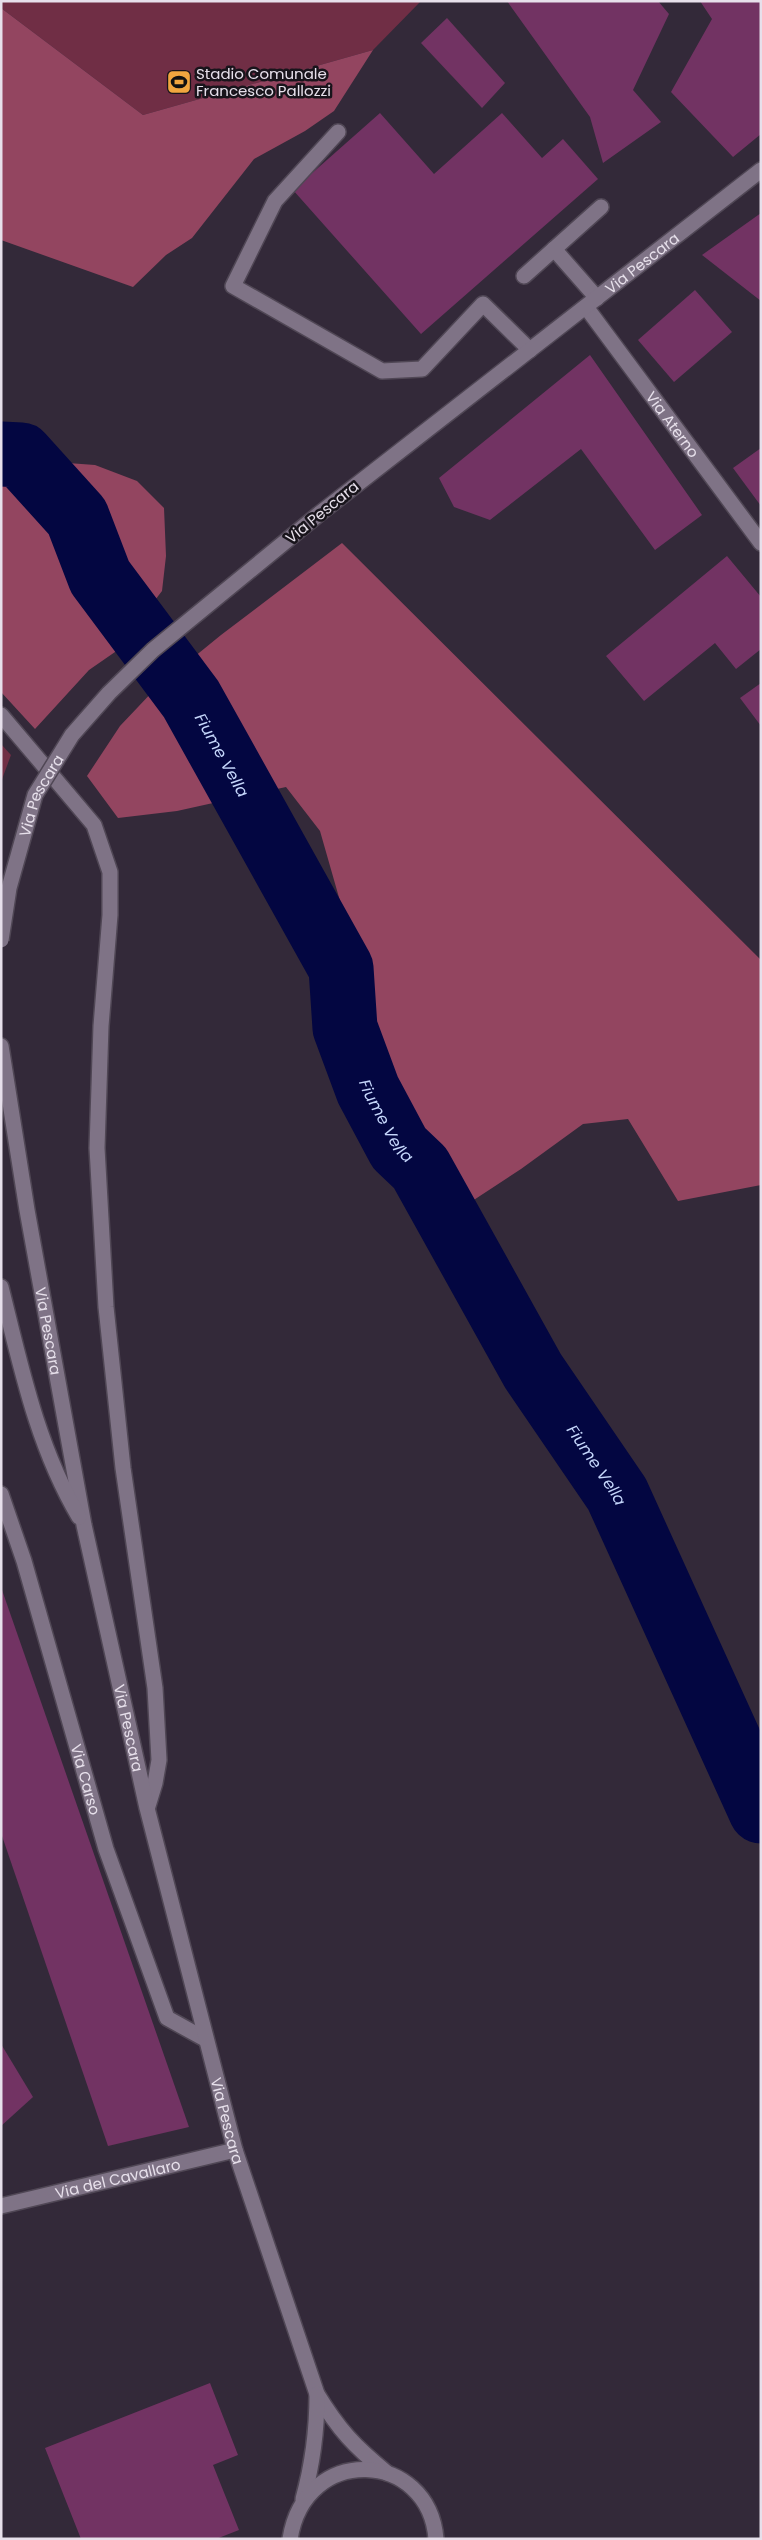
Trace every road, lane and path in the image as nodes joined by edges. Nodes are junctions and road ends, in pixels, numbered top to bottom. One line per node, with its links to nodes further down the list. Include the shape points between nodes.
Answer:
1 (338, 132): 7 (street, via 276,202 233,286 382,371 422,369 483,304)
2 (761, 170): 6 (street, Via Pescara)
3 (600, 207): 4 (street)
4 (554, 249): 5 (street); 6 (street, Via Aterno)
5 (524, 276)
6 (591, 302): 7 (street, Via Pescara); 8 (street, Via Aterno)
7 (530, 350): 10 (street, Via Pescara, bridge, via 319,514 153,650 108,693 72,735 35,795 9,888)
8 (761, 543)
9 (1, 716): 15 (street, via 94,825 110,872 110,915 100,1026 97,1148 106,1307 124,1468 155,1688 158,1760)
10 (1, 940)
11 (1, 1046): 14 (street, Via Pescara)
12 (1, 1288): 14 (street, via 41,1436 52,1467)
13 (1, 1494): 16 (street, Via Carso, via 24,1561 106,1849 167,2018)
14 (84, 1525): 15 (street, Via Pescara)
15 (147, 1808): 16 (street, Via Pescara)
16 (205, 2039): 17 (street, Via Pescara)
17 (235, 2150): 18 (street, Via del Cavallaro); 19 (street, Via Pescara)
18 (1, 2206)
19 (317, 2394): 20 (street, Via Pescara, via 355,2447); 21 (street, Via Pescara, via 317,2436)
20 (387, 2473): 21 (street, via 363,2469 339,2473 318,2485); 25 (street, via 406,2482 421,2497 432,2516)
21 (302, 2502): 22 (street)
22 (293, 2521): 23 (street); 24 (street)
23 (282, 2539)
24 (290, 2539)
25 (436, 2539)

